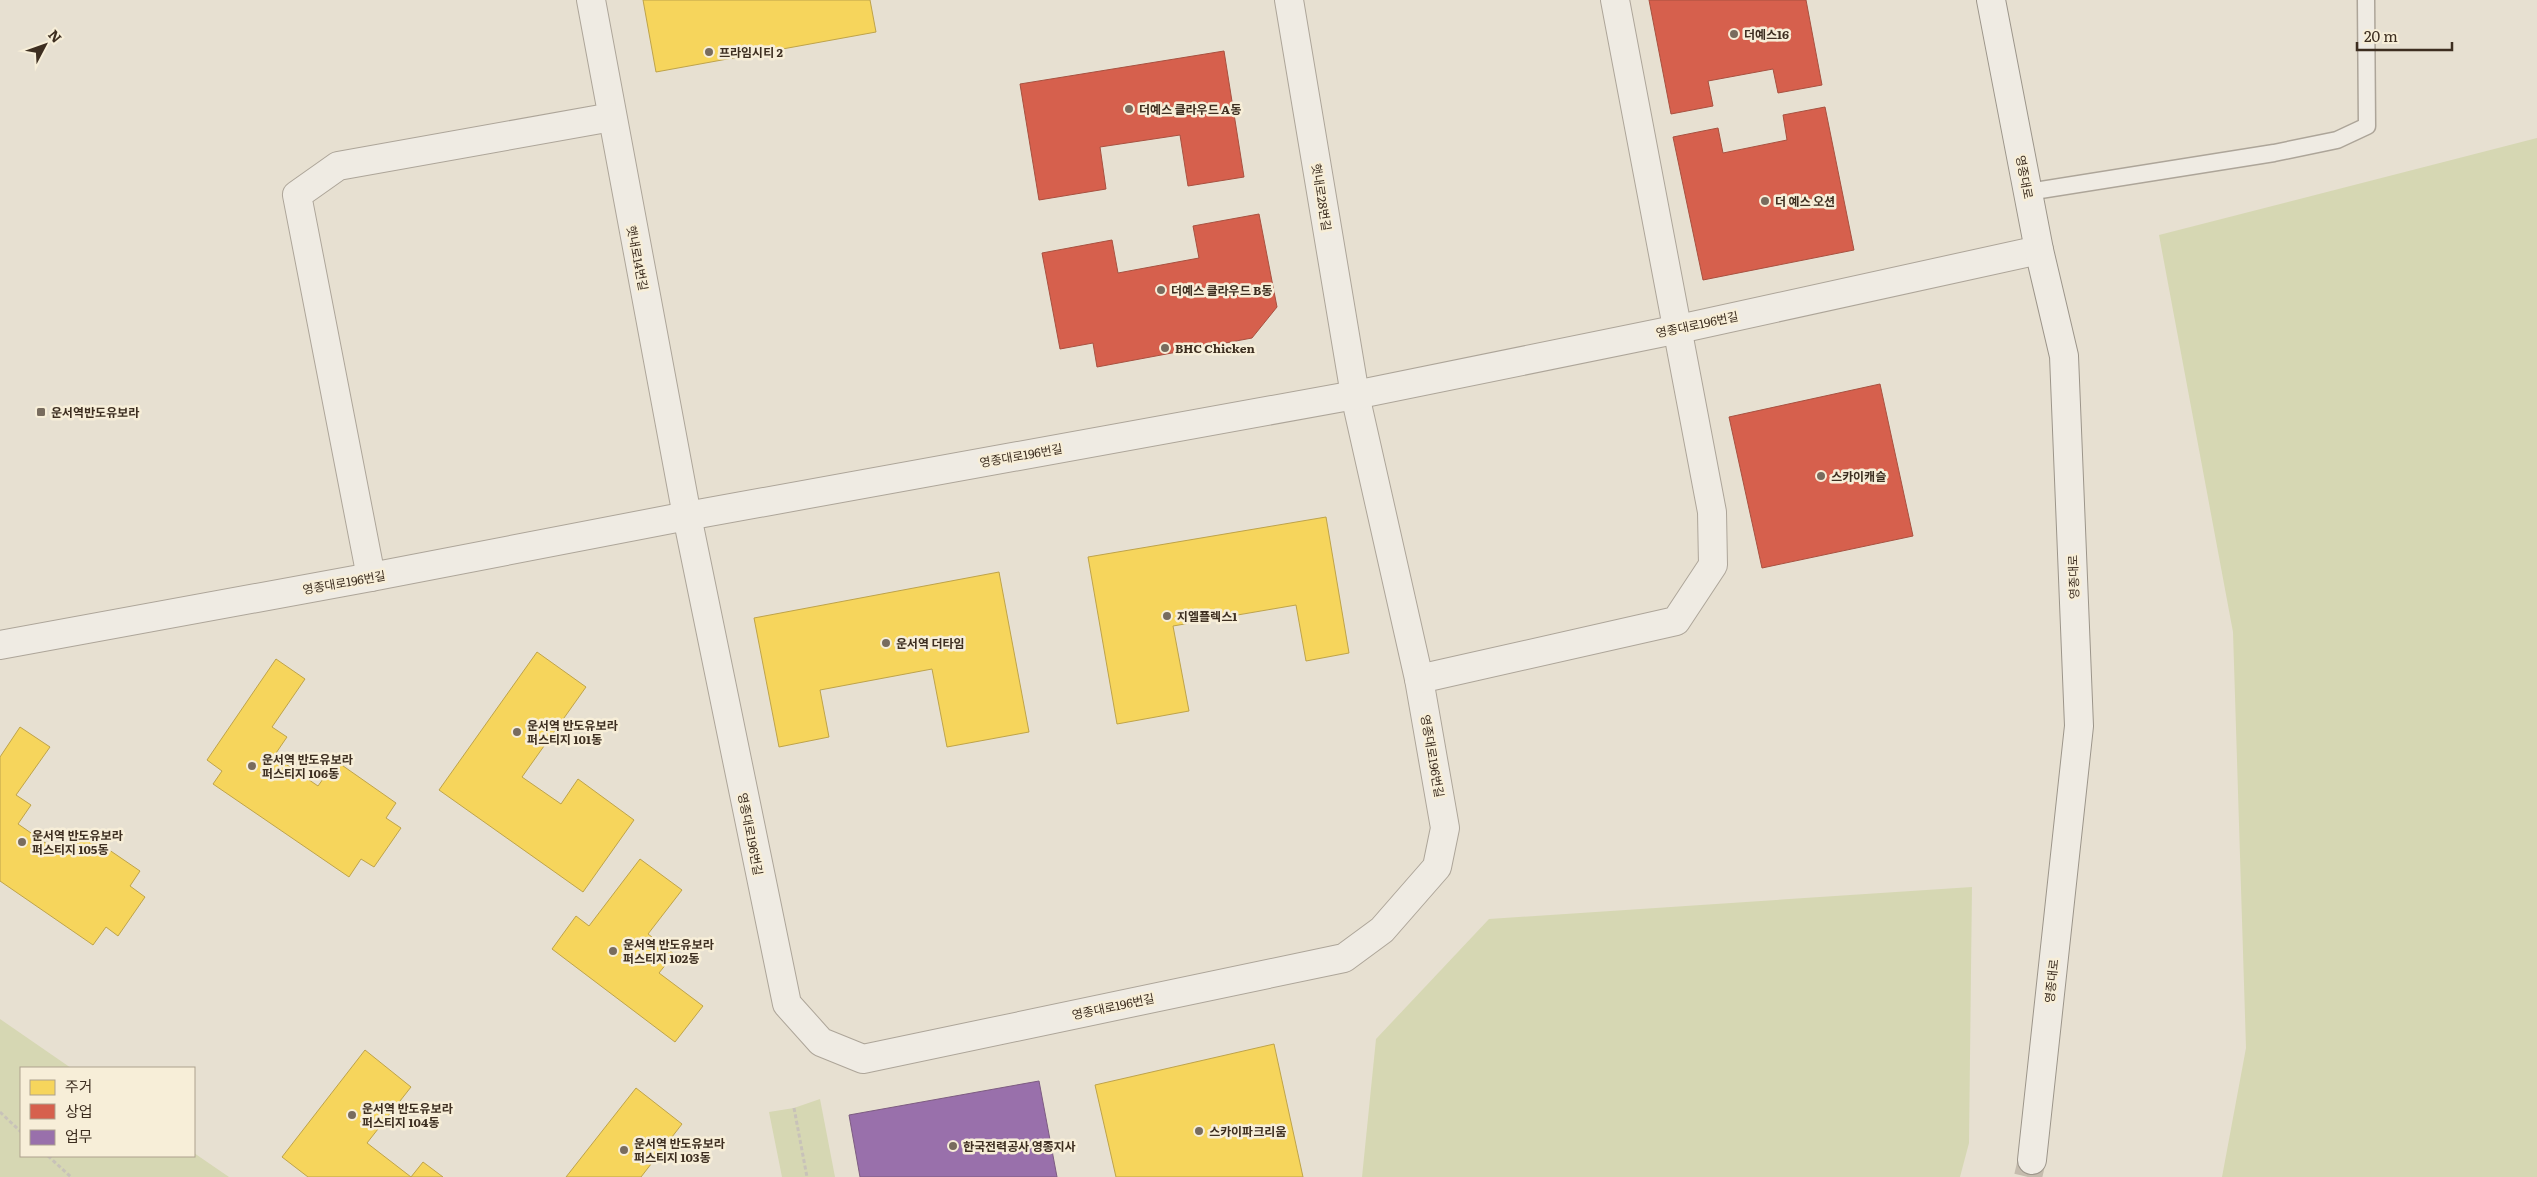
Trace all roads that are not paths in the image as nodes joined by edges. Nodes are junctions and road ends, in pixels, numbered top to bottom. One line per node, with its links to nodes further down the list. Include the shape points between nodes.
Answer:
1 (591, 0): 6 (street, 햇내로14번길)
2 (1289, 0): 10 (street, 햇내로28번길)
3 (1615, 0): 9 (street)
4 (1991, 0): 7 (street, 영종대로)
5 (2366, 0): 7 (lane, via 2367,126 2337,140 2274,153)
6 (612, 117): 11 (street, 햇내로14번길); 12 (street, via 338,166 297,195)
7 (2028, 192): 8 (street, 영종대로)
8 (2039, 250): 9 (street, 영종대로196번길); 15 (street, 영종대로, via 2064,356 2079,726)
9 (1679, 329): 10 (street, 영종대로196번길); 14 (street, via 1712,512 1713,564 1676,621)
10 (1355, 395): 11 (street, 영종대로196번길); 14 (street, 영종대로196번길)
11 (688, 516): 12 (street, 영종대로196번길); 14 (street, 영종대로196번길, via 787,1004 821,1042 862,1059 1344,958 1382,930 1437,867 1445,828)
12 (371, 577): 13 (street, 영종대로196번길)
13 (0, 644)
14 (1419, 679)
15 (2032, 1160)

